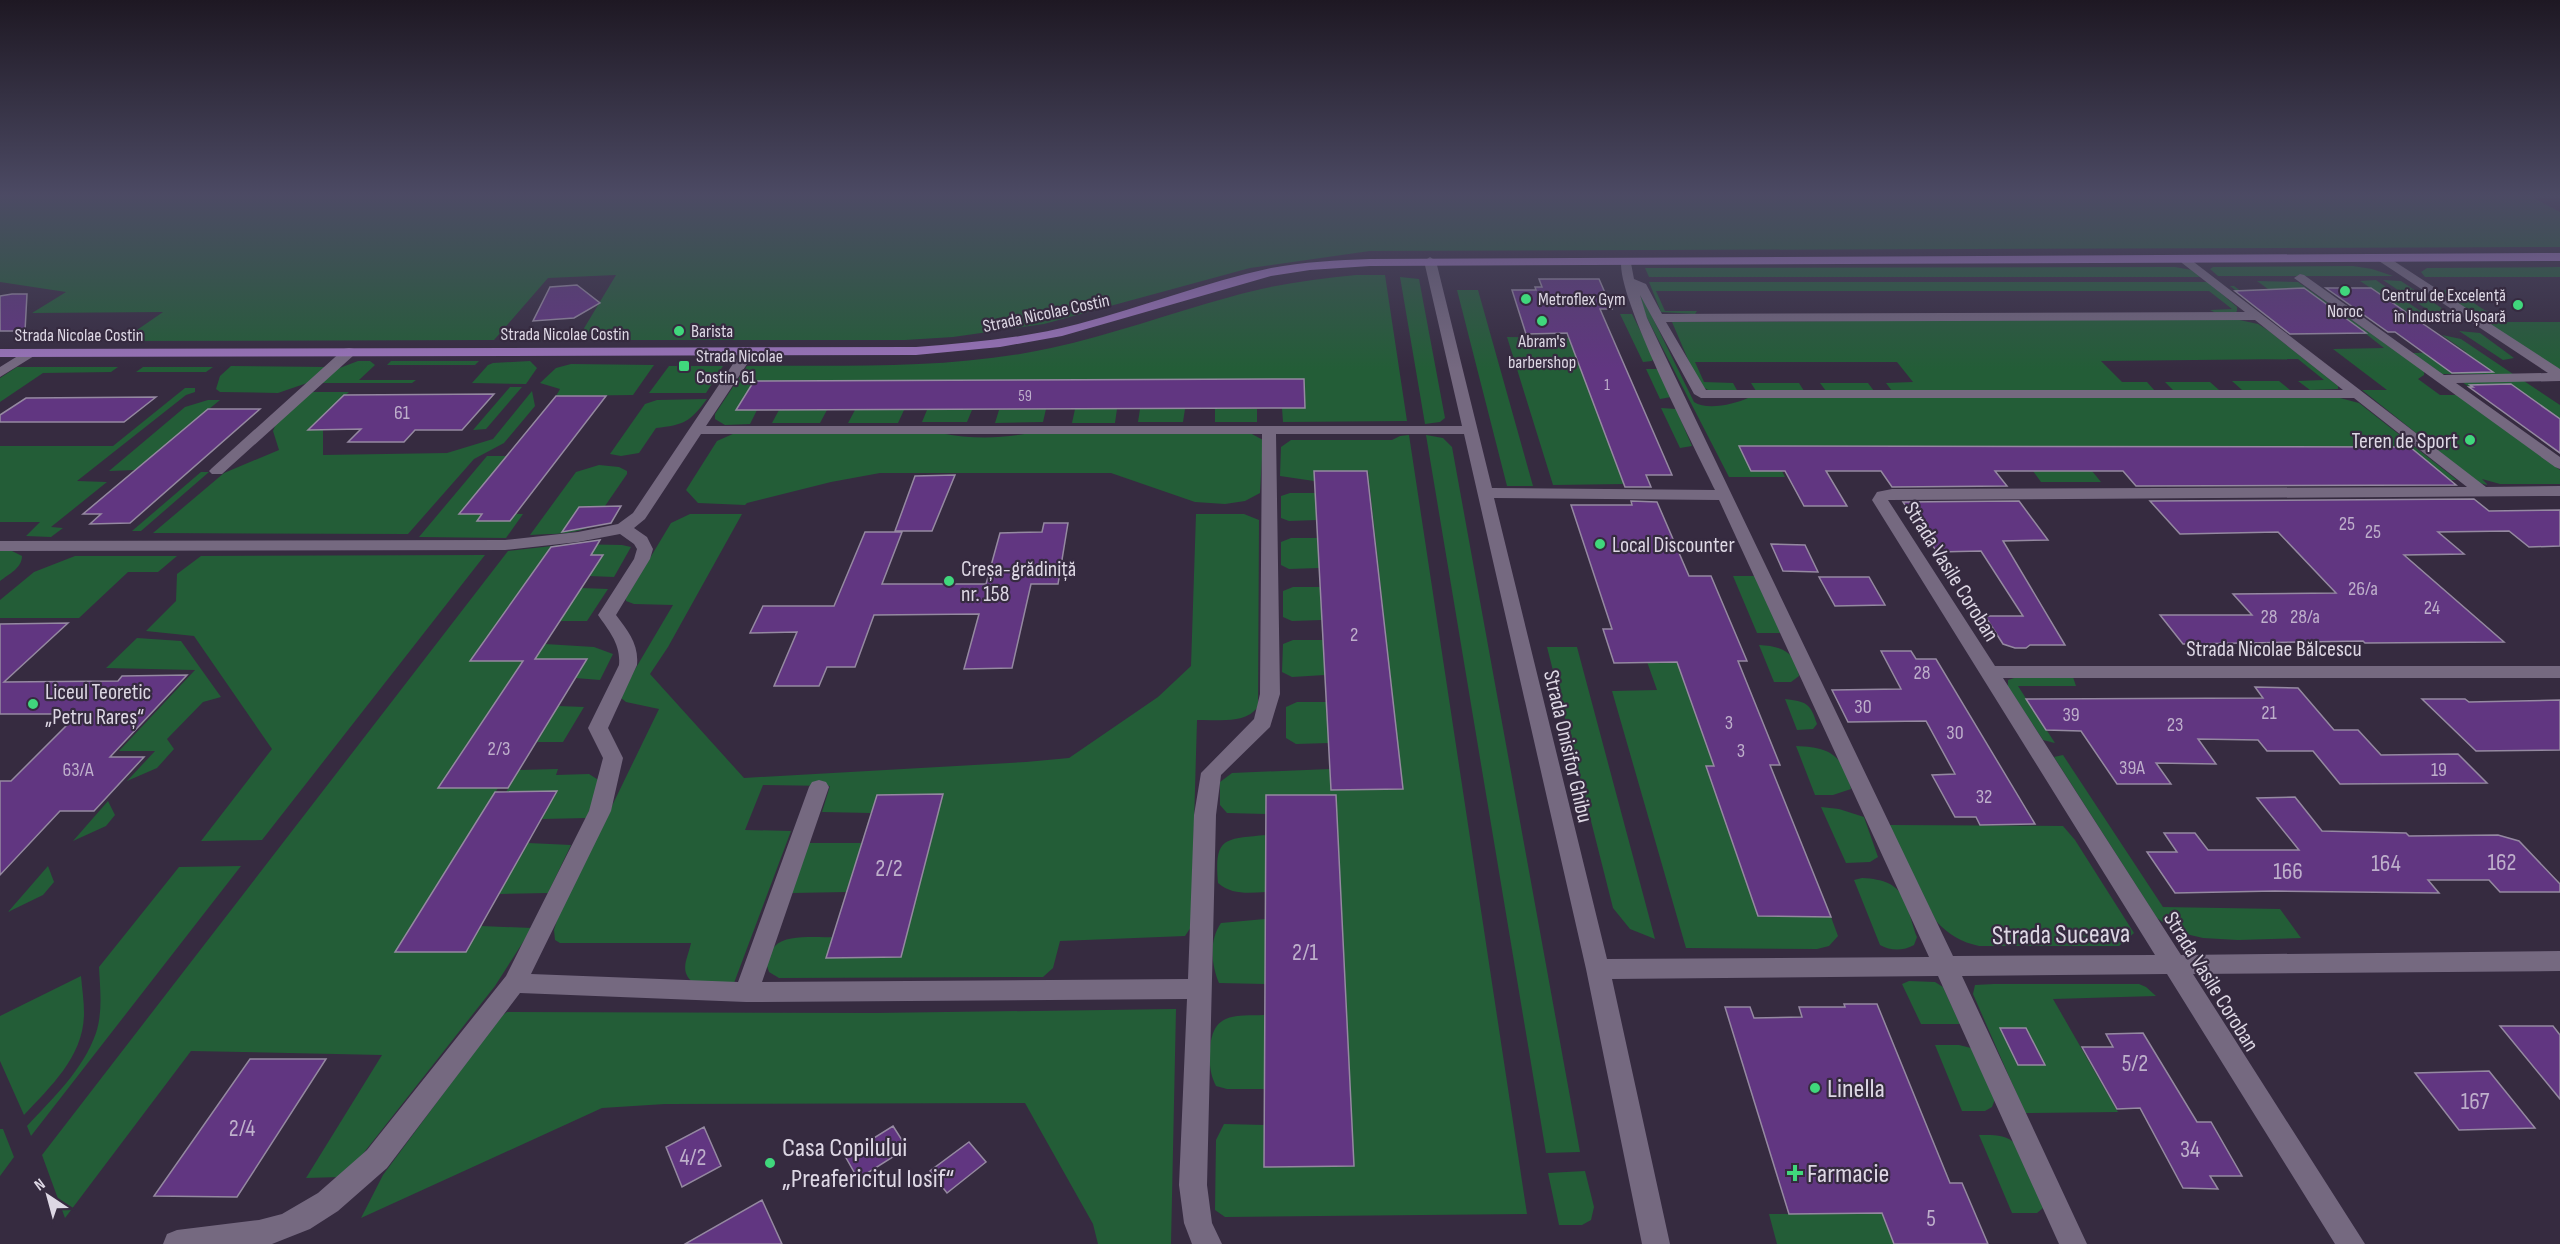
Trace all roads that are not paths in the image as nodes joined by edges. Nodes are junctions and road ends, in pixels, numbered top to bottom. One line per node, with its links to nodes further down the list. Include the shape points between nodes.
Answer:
1 (2560, 257): 2 (main road, Strada Nicolae Costin)
2 (2384, 258): 3 (main road, Strada Nicolae Costin); 15 (street)
3 (2186, 260): 5 (main road, Strada Nicolae Costin); 8 (street)
4 (1430, 261): 5 (main road, Strada Nicolae Costin); 11 (main road, Strada Nicolae Costin, via 1339,263 1271,272 1080,327 1011,341 916,351); 20 (street, Strada Onisifor Ghibu)
5 (1626, 261): 7 (street)
6 (2300, 278): 16 (street)
7 (1628, 279): 9 (street, via 1642,287); 26 (street, via 1646,327)
8 (2258, 316): 9 (street); 17 (street)
9 (1658, 318): 17 (street, via 1701,394)
10 (349, 352): 11 (main road, Strada Nicolae Costin); 13 (main road, Strada Nicolae Costin); 22 (street)
11 (747, 352): 18 (street)
12 (0, 353): 13 (main road, Strada Nicolae Costin)
13 (29, 353): 14 (street)
14 (0, 372)
15 (2560, 376): 16 (street)
16 (2442, 380): 21 (street)
17 (2358, 394): 23 (street)
18 (696, 430): 19 (street); 27 (street, via 639,516)
19 (1269, 430): 20 (street); 37 (street, via 1270,694 1263,722 1211,773 1205,815)
20 (1470, 430): 25 (street, Strada Onisifor Ghibu)
21 (2560, 464)
22 (217, 471)
23 (2482, 491): 24 (street, Strada Vasile Coroban); 29 (street, Strada Vasile Coroban, via 1883,495 1881,505)
24 (2560, 491)
25 (1484, 494): 26 (street); 35 (street, Strada Onisifor Ghibu)
26 (1726, 495): 34 (street)
27 (623, 528): 28 (street, via 505,544); 36 (street, via 641,541 645,549 607,615 628,644 630,654 598,728 613,758 600,811)
28 (0, 546)
29 (1987, 672): 30 (street, Strada Nicolae Bălcescu); 33 (street, Strada Vasile Coroban)
30 (2560, 672)
31 (819, 787): 38 (street)
32 (2560, 961): 33 (street, Strada Suceava)
33 (2172, 963): 34 (street, Strada Suceava); 44 (street, Strada Vasile Coroban)
34 (1946, 965): 35 (street, Strada Suceava); 43 (street)
35 (1598, 969): 42 (street, Strada Onisifor Ghibu)
36 (514, 983): 38 (street); 39 (street, via 377,1159 352,1184 289,1224)
37 (1200, 989): 38 (street); 41 (street, via 1193,1185 1196,1219)
38 (746, 992)
39 (212, 1241): 40 (street)
40 (177, 1244)
41 (1208, 1244)
42 (1656, 1244)
43 (2073, 1244)
44 (2351, 1244)

